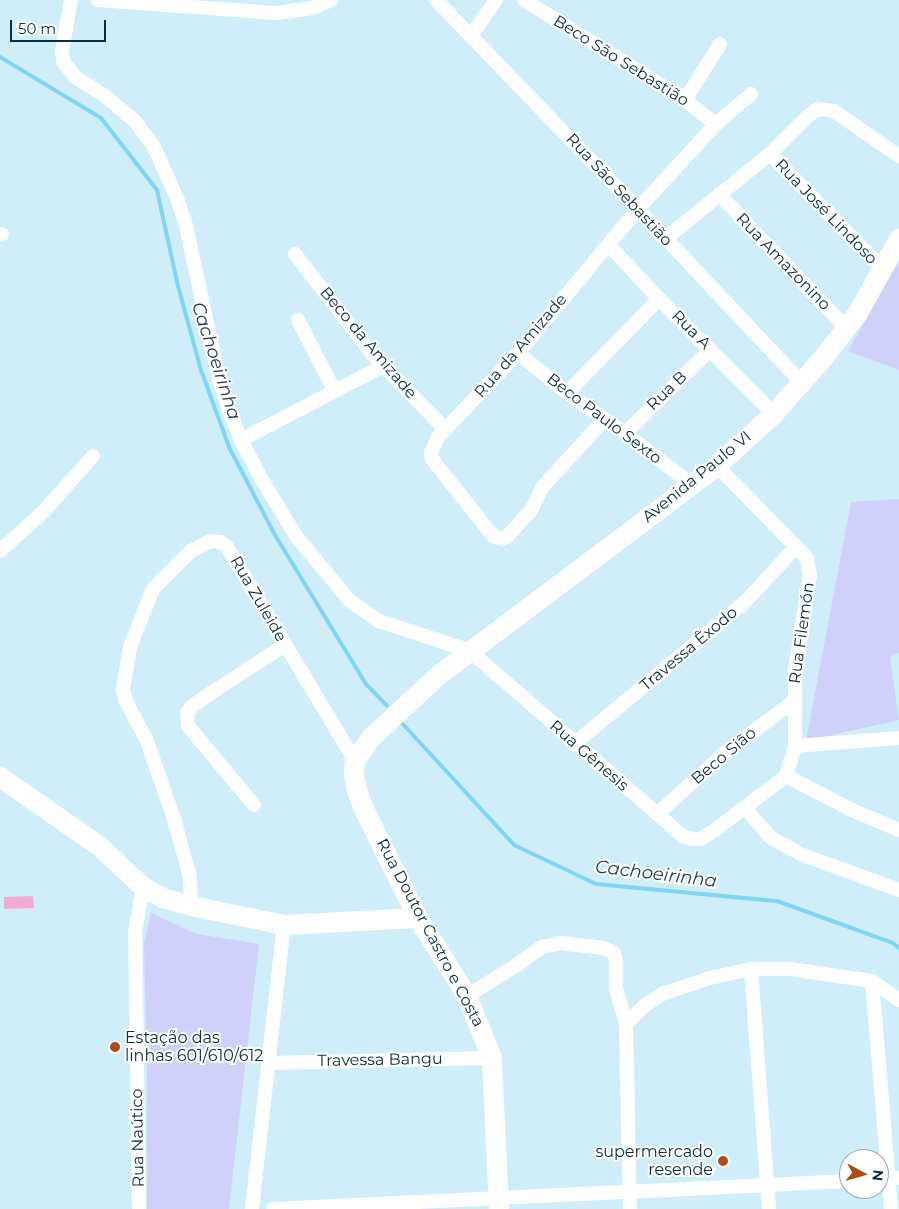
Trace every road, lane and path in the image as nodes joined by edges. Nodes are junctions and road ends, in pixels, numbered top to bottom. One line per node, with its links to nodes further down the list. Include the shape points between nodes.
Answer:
1 (71, 0): 34 (street, via 63,61 75,77 106,96 134,120 158,156 186,226 219,379)
2 (98, 0): 3 (street, via 277,13 313,8)
3 (331, 0)
4 (436, 0): 7 (street, Rua São Sebastião)
5 (496, 0): 7 (street)
6 (524, 0): 10 (street, Beco São Sebastião)
7 (471, 36): 15 (street, Rua São Sebastião)
8 (720, 44): 10 (street)
9 (751, 94): 11 (street)
10 (685, 100): 11 (street, Beco São Sebastião)
11 (716, 124): 15 (street)
12 (770, 154): 13 (street, via 809,115 822,108 834,111); 14 (street); 20 (street, Rua José Lindoso)
13 (899, 156)
14 (719, 194): 16 (street); 23 (street, Rua Amazonino)
15 (638, 209): 16 (street, Rua São Sebastião); 18 (street, Rua da Amizade)
16 (665, 239): 27 (street, Rua São Sebastião)
17 (899, 239): 20 (street, Avenida Paulo VI)
18 (609, 245): 21 (street, Rua A); 25 (street, Rua da Amizade)
19 (295, 254): 26 (street, Beco da Amizade)
20 (882, 268): 23 (street, Avenida Paulo VI)
21 (659, 299): 24 (street, Rua A); 29 (street)
22 (298, 320): 28 (street)
23 (846, 329): 27 (street, Avenida Paulo VI)
24 (710, 350): 30 (street, Rua A); 33 (street, Rua B)
25 (518, 353): 29 (street, Beco Paulo Sexto); 32 (street, Rua da Amizade)
26 (383, 366): 28 (street); 32 (street, Beco da Amizade)
27 (801, 382): 30 (street, Avenida Paulo VI)
28 (334, 390): 34 (street)
29 (567, 393): 31 (street, Beco Paulo Sexto)
30 (774, 414): 36 (street, Avenida Paulo VI)
31 (604, 420): 32 (street, Rua da Amizade, via 543,486 532,509 508,536 500,539 493,536 432,459 431,453); 33 (street, Beco Paulo Sexto)
32 (445, 429)
33 (624, 433): 37 (street, Beco Paulo Sexto)
34 (241, 440): 41 (street, via 296,536 350,601 379,621)
35 (93, 456): 39 (street, via 45,510)
36 (717, 466): 37 (street, Avenida Paulo VI); 38 (street, Rua Filemón)
37 (691, 484): 41 (street, Avenida Paulo VI)
38 (796, 547): 42 (street, Rua Filemón, via 807,558 810,575 794,670); 44 (street, Travessa Êxodo, via 745,602)
39 (0, 551)
40 (285, 646): 46 (street, Rua Zuleide); 49 (street, via 211,693 187,713 188,726); 55 (street, Rua Zuleide, via 227,547 217,541 192,552 154,589 133,639 123,690 147,741 174,819 190,877)
41 (470, 651): 44 (street, Rua Gênesis); 46 (street, via 372,738)
42 (794, 701): 45 (street, Rua Filemón); 51 (street, Beco Sião, via 725,753)
43 (899, 738): 45 (street)
44 (574, 744): 51 (street, Rua Gênesis)
45 (795, 746): 48 (street, Rua Filemón)
46 (355, 760): 56 (street, Rua Doutor Castro e Costa, via 356,782 364,809)
47 (0, 776): 53 (street, via 98,846)
48 (786, 776): 50 (street, Rua Gênesis); 52 (street)
49 (254, 805)
50 (744, 808): 51 (street, Rua Gênesis, via 715,830 693,839 684,837); 54 (street, via 772,838 803,855)
51 (657, 814)
52 (899, 830)
53 (144, 887): 55 (street, via 163,898); 71 (street, Rua Naútico, via 135,932)
54 (899, 890)
55 (191, 906): 57 (street)
56 (418, 918): 57 (street); 60 (street, Rua Doutor Castro e Costa)
57 (284, 925): 64 (street)
58 (751, 969): 59 (street, via 790,969); 62 (street, via 662,994); 68 (street)
59 (872, 981): 61 (street); 65 (street)
60 (467, 996): 62 (street, via 542,947 561,943 610,950 614,952 616,961 616,989); 63 (street, Rua Doutor Castro e Costa)
61 (899, 1000)
62 (626, 1024): 69 (street)
63 (492, 1058): 64 (street, Travessa Bangu); 70 (street, Rua Doutor Castro e Costa)
64 (268, 1063): 72 (street)
65 (886, 1149)
66 (889, 1179): 76 (street)
67 (839, 1181): 68 (street)
68 (768, 1185): 69 (street); 75 (street)
69 (629, 1191): 70 (street); 74 (street)
70 (499, 1203): 73 (street)
71 (139, 1209)
72 (252, 1209)
73 (273, 1209)
74 (630, 1209)
75 (769, 1209)
76 (891, 1209)

